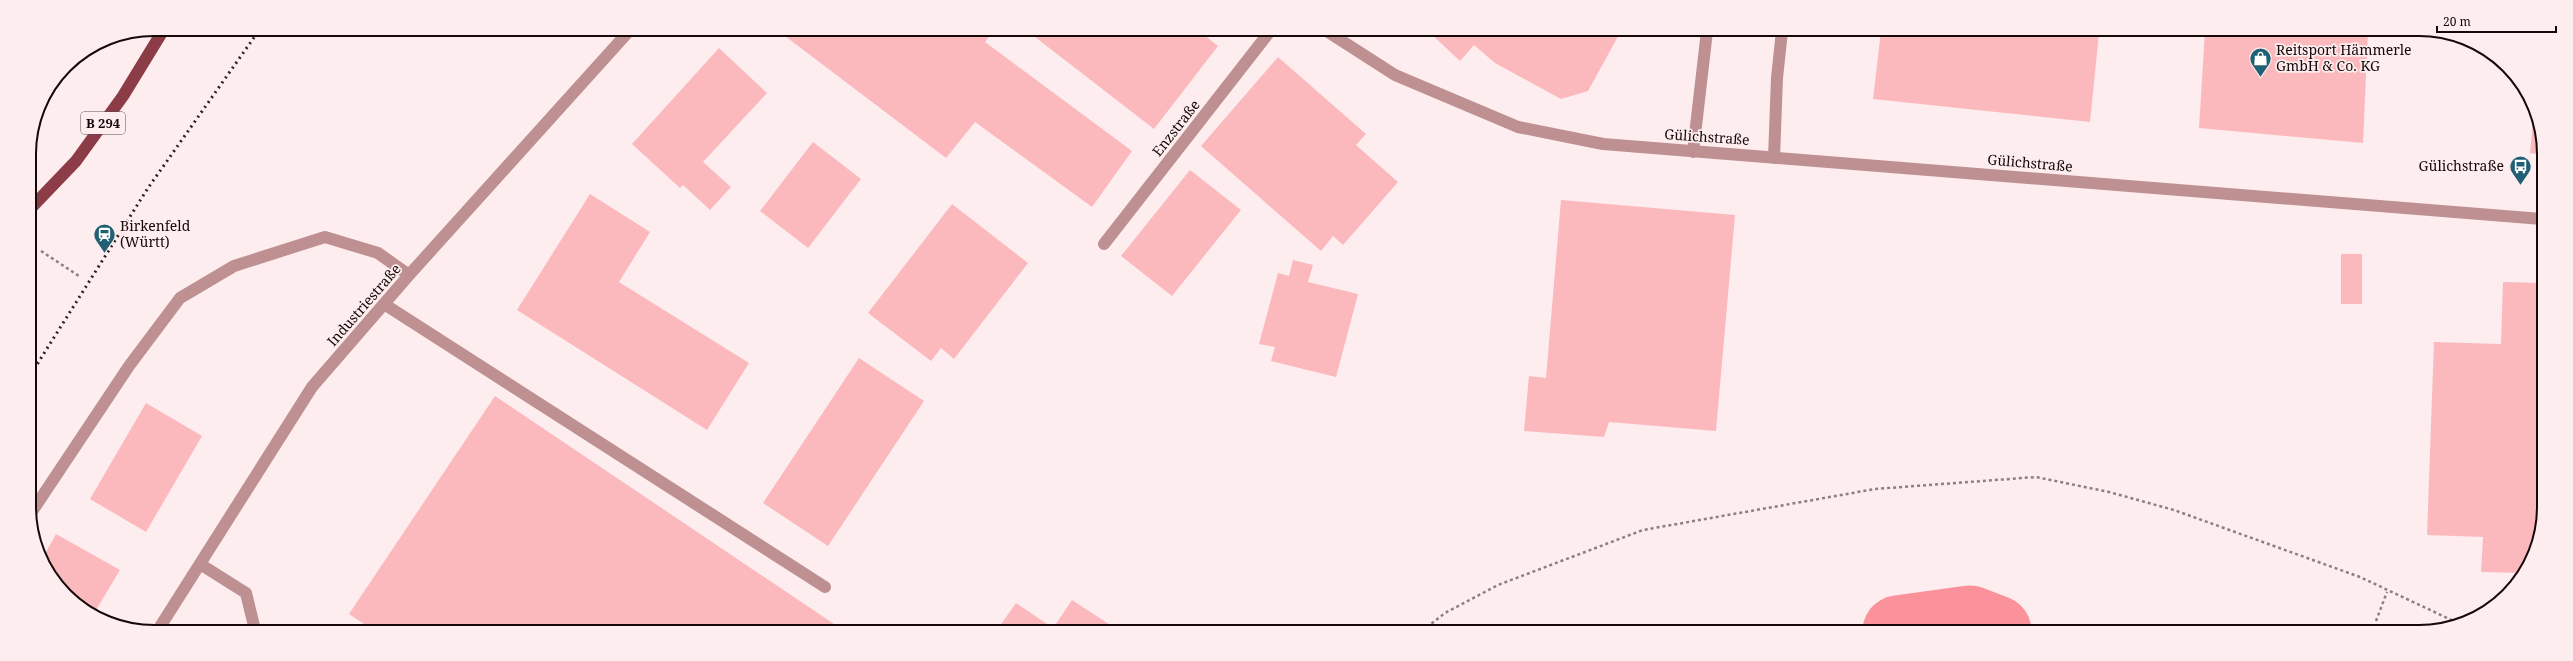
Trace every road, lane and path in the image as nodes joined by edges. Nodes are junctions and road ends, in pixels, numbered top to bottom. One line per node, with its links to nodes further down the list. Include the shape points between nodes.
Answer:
1 (160, 36): 9 (main road, B 294, via 123,96 76,161)
2 (625, 36): 13 (street, Industriestraße)
3 (1266, 36): 11 (street, Enzstraße)
4 (1334, 36): 7 (street, Gülichstraße, via 1395,75 1518,127 1603,144)
5 (1706, 36): 7 (street)
6 (1781, 36): 8 (street)
7 (1693, 152): 8 (street, Gülichstraße)
8 (1774, 158): 10 (street, Gülichstraße)
9 (36, 203)
10 (2537, 219)
11 (1104, 244)
12 (41, 251): 14 (path)
13 (409, 275): 15 (street, Industriestraße); 16 (street, via 378,253 324,237 234,266 180,298 129,366)
14 (79, 276)
15 (384, 304): 17 (street, Industriestraße, via 312,387); 18 (street)
16 (36, 506)
17 (200, 564): 22 (street, Industriestraße); 23 (street, via 246,593)
18 (825, 587)
19 (2387, 592): 20 (path); 21 (path); 24 (path, via 2360,578 2174,510 2109,492 2036,477 1875,490 1643,530 1498,585 1445,613)
20 (2452, 620)
21 (2376, 621)
22 (161, 625)
23 (254, 625)
24 (1430, 625)

